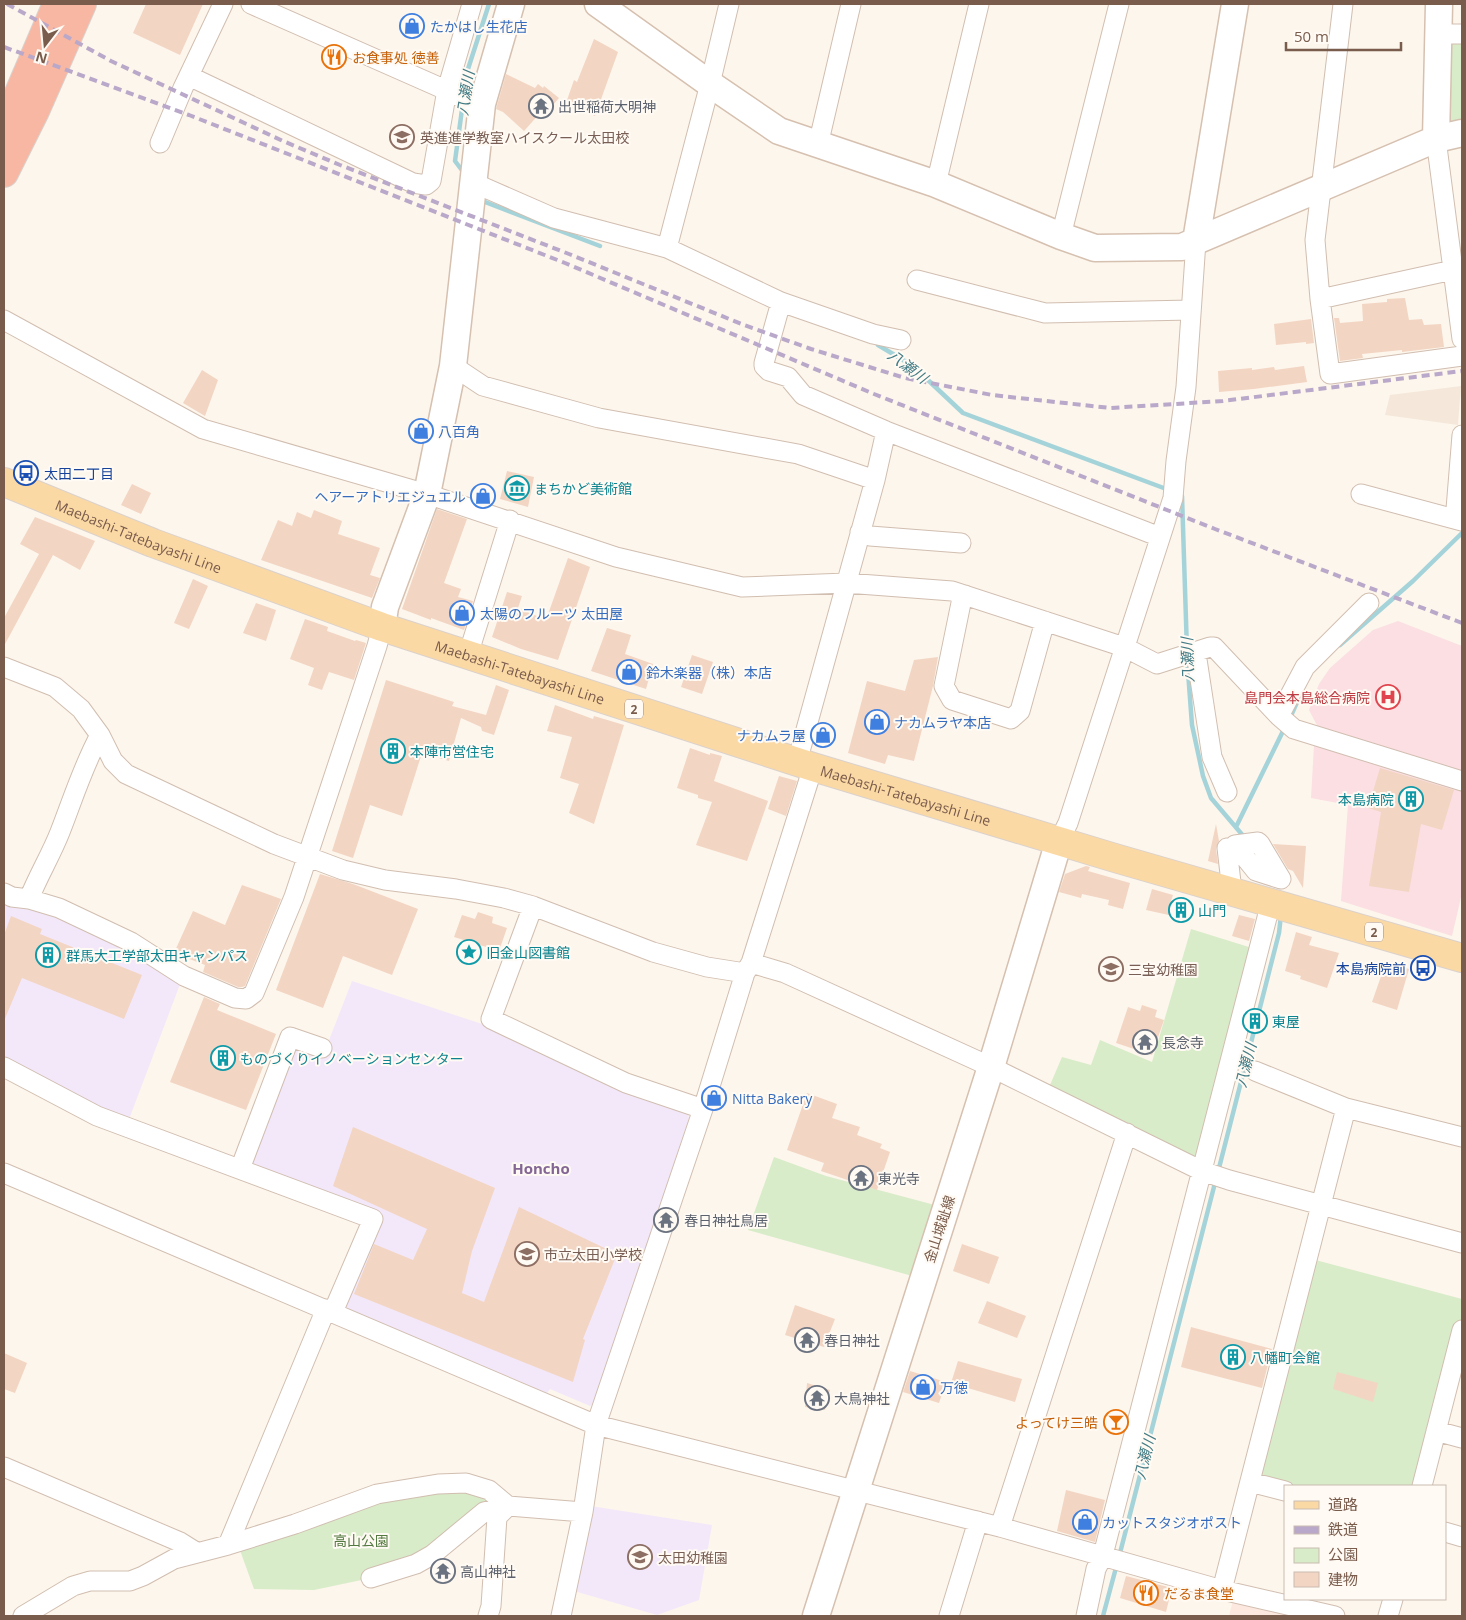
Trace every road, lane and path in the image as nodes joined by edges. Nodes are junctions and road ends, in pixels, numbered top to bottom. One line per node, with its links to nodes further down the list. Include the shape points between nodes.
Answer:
1 (57, 4): 20 (highway)
2 (82, 4): 25 (highway)
3 (223, 4): 16 (street)
4 (252, 4): 18 (street)
5 (472, 4): 18 (street)
6 (511, 4): 19 (street)
7 (598, 4): 17 (street)
8 (729, 4): 17 (street)
9 (852, 4): 24 (street)
10 (980, 4): 27 (street)
11 (1118, 4): 29 (street)
12 (1235, 4): 30 (street)
13 (1343, 4): 28 (street)
14 (1439, 4): 15 (street)
15 (1450, 34): 22 (street)
16 (189, 76): 18 (street, via 420,185 431,181); 23 (street)
17 (710, 84): 24 (street, via 779,131); 31 (street)
18 (450, 91): 19 (street)
19 (478, 103): 26 (street)
20 (4, 128)
21 (1462, 133): 22 (street)
22 (1436, 139): 28 (street); 32 (street)
23 (160, 143)
24 (818, 145): 27 (street)
25 (4, 173)
26 (474, 183): 31 (street, via 554,218); 41 (street)
27 (936, 184): 29 (street)
28 (1321, 188): 30 (street); 34 (street, via 1315,240)
29 (1061, 236): 30 (street, via 1095,248 1182,247)
30 (1196, 241): 36 (street)
31 (667, 248): 35 (street)
32 (1458, 269): 34 (street); 38 (street)
33 (917, 280): 36 (street, via 1045,313)
34 (1320, 299): 40 (street, via 1330,374)
35 (781, 302): 39 (street, via 873,334); 42 (street, via 764,366 788,377 802,395)
36 (1191, 310): 51 (street, via 1173,498)
37 (4, 320): 46 (street, via 202,429)
38 (1462, 339)
39 (901, 340)
40 (1462, 356)
41 (453, 366): 44 (street, via 483,386 599,418 798,454); 46 (street)
42 (886, 431): 44 (street); 51 (street)
43 (1462, 434): 49 (street, via 1456,509)
44 (875, 480): 50 (street)
45 (4, 482): 57 (main road, Maebashi-Tatebayashi Line / 2, via 153,543)
46 (427, 494): 48 (street); 57 (street, via 385,607)
47 (1361, 494): 49 (street)
48 (510, 520): 53 (street, via 616,557 742,587); 60 (street)
49 (1462, 521)
50 (860, 532): 52 (street, via 870,536); 53 (street)
51 (1160, 537): 58 (street)
52 (961, 543)
53 (846, 583): 54 (street, via 952,591); 64 (street)
54 (965, 595): 56 (street); 56 (street, via 944,686 952,700 1010,719 1020,711)
55 (1369, 604): 62 (street, via 1305,667)
56 (1045, 621): 58 (street)
57 (382, 627): 60 (main road, Maebashi-Tatebayashi Line / 2); 69 (street)
58 (1124, 647): 59 (street, via 1152,661); 67 (street, via 1068,823)
59 (1196, 652): 62 (street, via 1214,647); 66 (street, via 1212,757)
60 (468, 655): 64 (main road, Maebashi-Tatebayashi Line / 2)
61 (4, 667): 63 (street, via 55,687 81,709)
62 (1285, 722): 65 (street)
63 (100, 735): 69 (street, via 113,761 126,774 274,844); 73 (street)
64 (805, 765): 67 (main road, Maebashi-Tatebayashi Line / 2); 76 (street)
65 (1462, 781)
66 (1227, 792)
67 (1059, 841): 70 (main road, Maebashi-Tatebayashi Line / 2); 79 (street, 金山城趾線)
68 (1228, 848): 70 (street)
69 (308, 856): 73 (street, via 254,993 246,999 235,998 184,976 131,942 59,908); 74 (street, via 343,870 385,880 456,889)
70 (1232, 890): 72 (main road, Maebashi-Tatebayashi Line / 2)
71 (4, 893): 73 (street)
72 (1278, 897): 75 (main road, Maebashi-Tatebayashi Line / 2); 86 (street)
73 (30, 899)
74 (532, 906): 76 (street, via 653,952 707,967); 82 (street, via 491,1020 626,1084)
75 (1462, 958)
76 (748, 968): 79 (street, via 785,973); 82 (street)
77 (322, 1048): 85 (street, via 290,1037)
78 (4, 1067): 85 (street, via 96,1116)
79 (991, 1067): 83 (street); 98 (street, 金山城趾線)
80 (1255, 1071): 81 (street)
81 (1346, 1108): 84 (street); 88 (street)
82 (703, 1109): 92 (street)
83 (1127, 1133): 86 (street); 103 (street)
84 (1462, 1137)
85 (240, 1169): 90 (street, via 373,1218)
86 (1202, 1170): 88 (street); 108 (street)
87 (4, 1173): 90 (street)
88 (1321, 1206): 89 (street); 96 (street)
89 (1462, 1243)
90 (329, 1311): 92 (street); 106 (street)
91 (1462, 1330): 93 (street)
92 (596, 1425): 98 (street); 101 (street)
93 (1436, 1431): 94 (street); 97 (street)
94 (1462, 1438)
95 (4, 1467): 107 (street, via 180,1542)
96 (1250, 1482): 99 (street); 110 (street)
97 (1422, 1485)
98 (856, 1491): 102 (street); 115 (street, 金山城趾線)
99 (1284, 1491)
100 (508, 1506): 101 (street); 106 (street, via 489,1490 466,1484 438,1484 377,1494); 109 (street, via 484,1512 439,1550 416,1564); 113 (street, via 497,1517)
101 (583, 1512): 114 (street)
102 (978, 1521): 103 (street); 116 (street)
103 (1000, 1527): 108 (street)
104 (1446, 1532): 105 (street)
105 (1462, 1537)
106 (228, 1545): 107 (street)
107 (196, 1552): 112 (street, via 130,1581 90,1581 73,1586)
108 (1103, 1555): 110 (street); 117 (street, via 1096,1569)
109 (371, 1578)
110 (1222, 1590): 118 (street)
111 (1393, 1600): 119 (street)
112 (23, 1616)
113 (488, 1616)
114 (561, 1616)
115 (816, 1616)
116 (949, 1616)
117 (1086, 1616)
118 (1335, 1616)
119 (1388, 1616)

